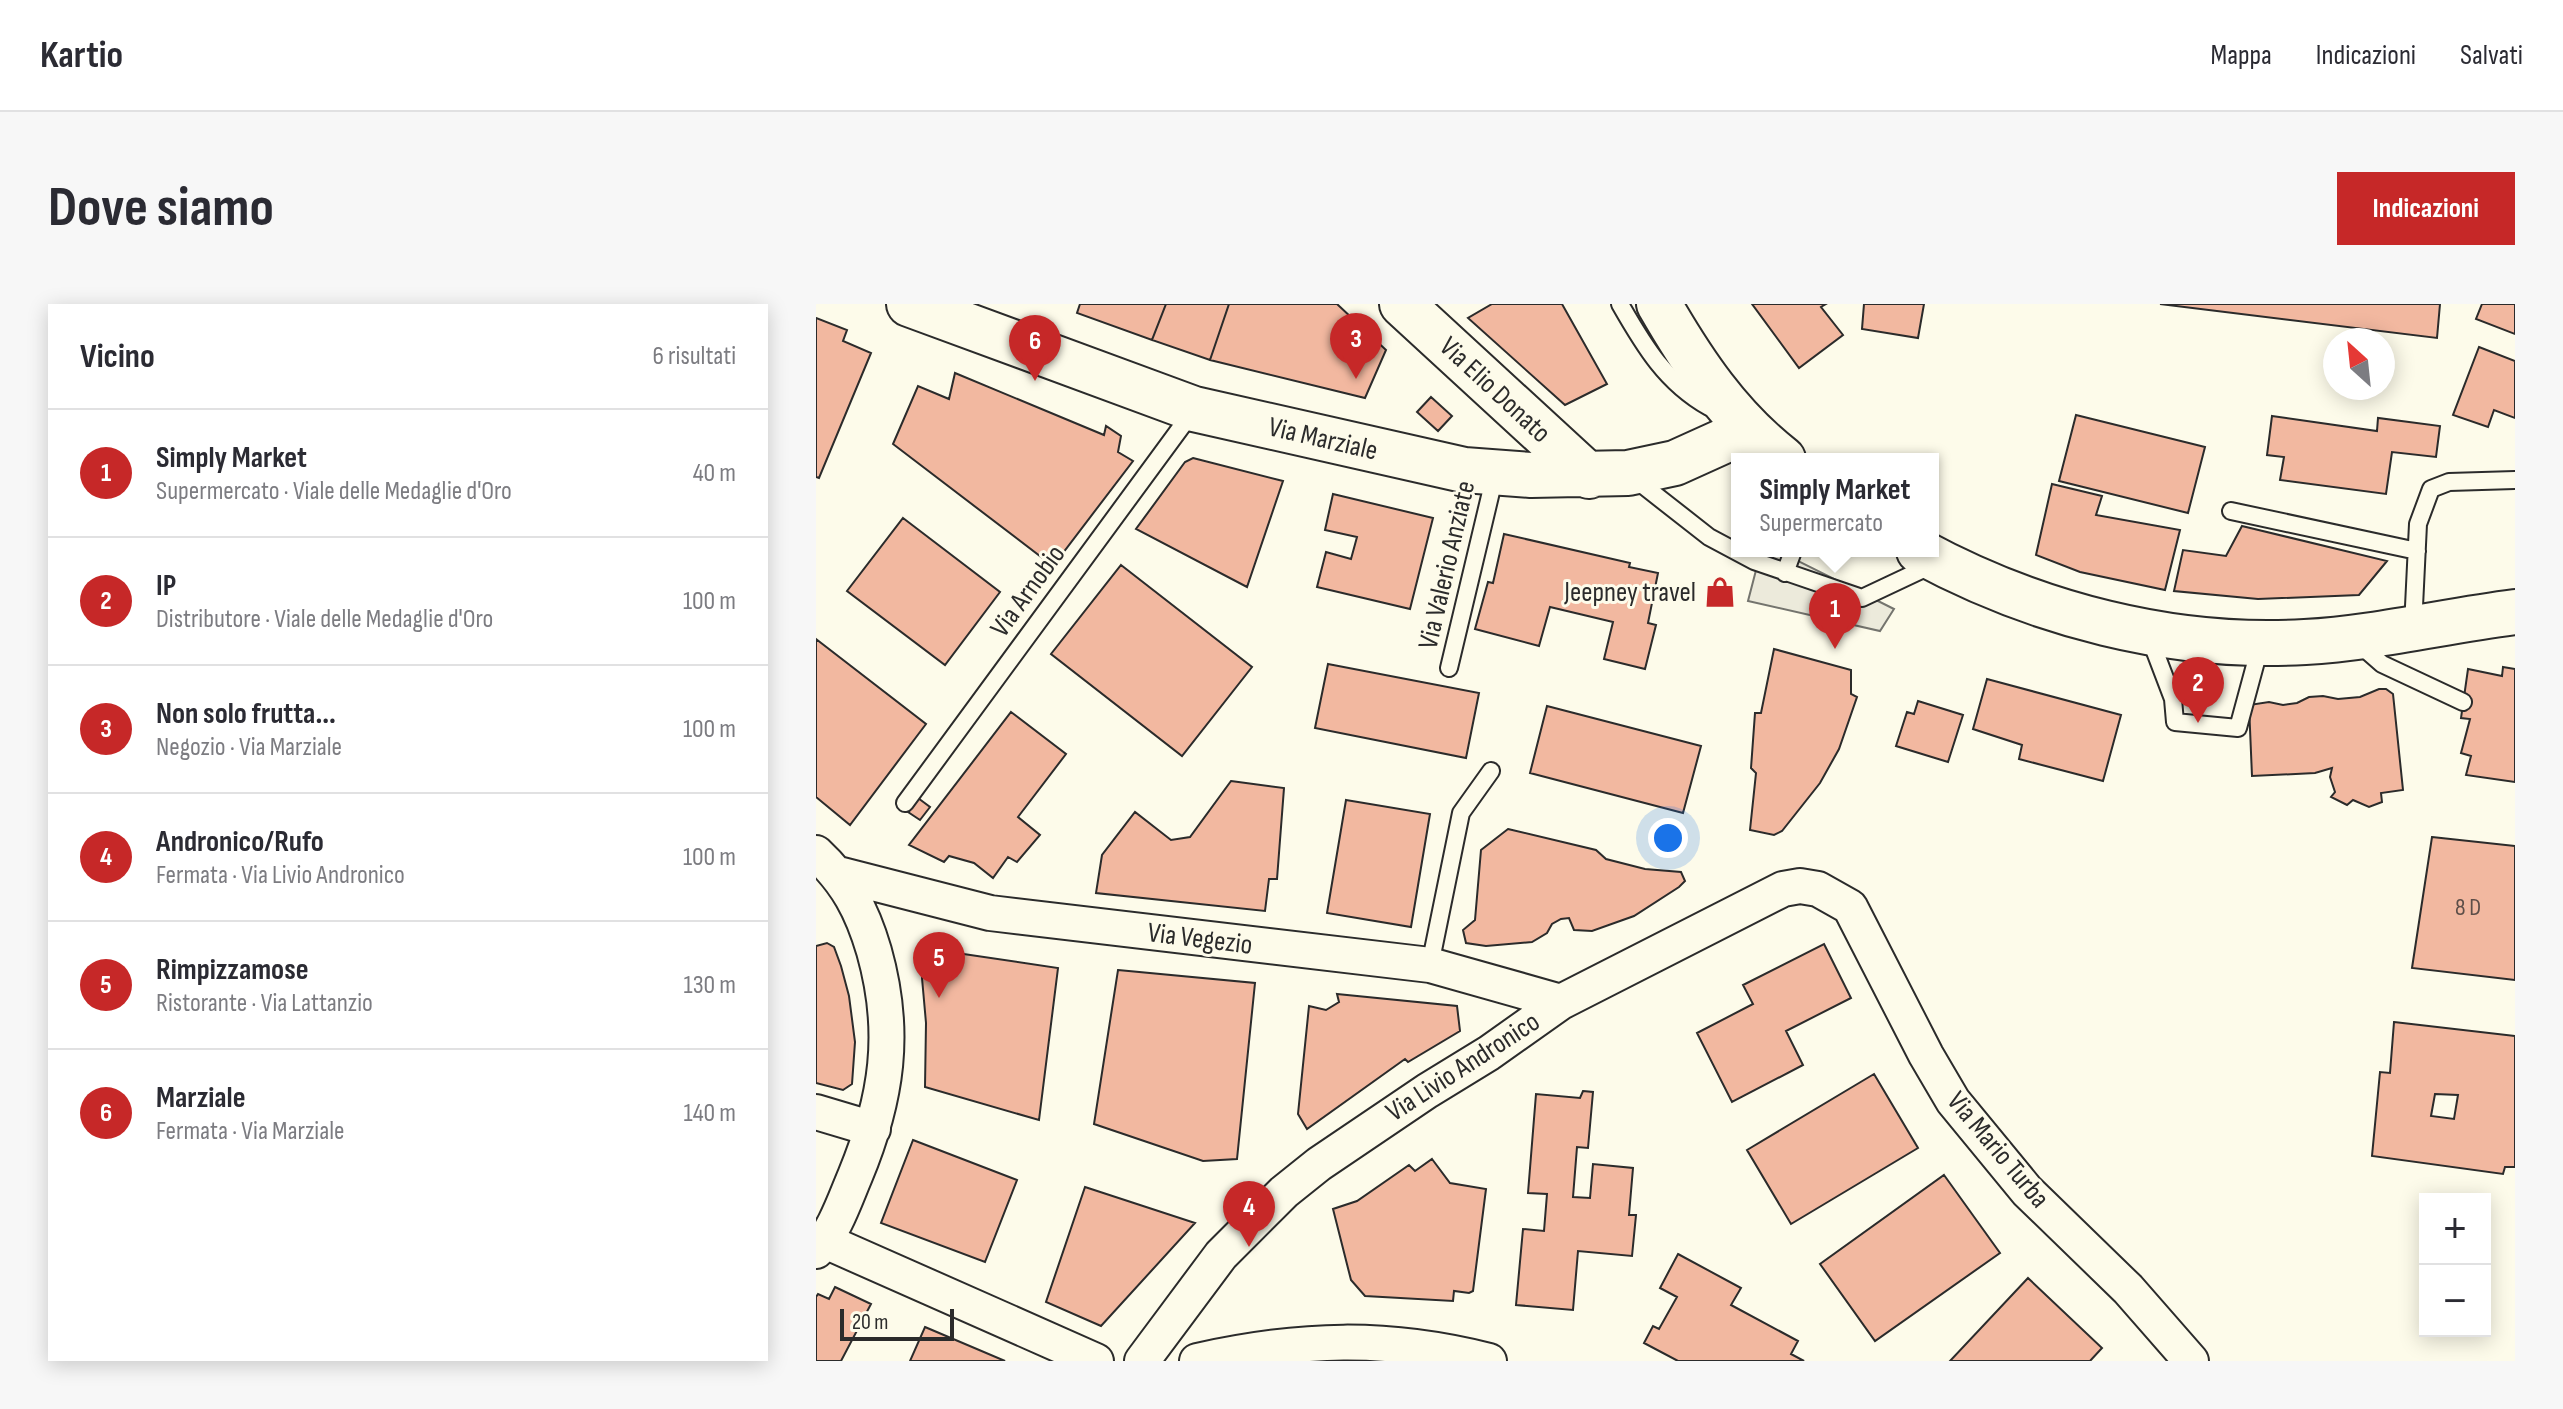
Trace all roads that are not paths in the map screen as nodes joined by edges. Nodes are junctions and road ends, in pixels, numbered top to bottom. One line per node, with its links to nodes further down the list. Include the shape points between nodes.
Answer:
1 (909, 304): 5 (street, Via Marziale)
2 (1402, 304): 9 (street, Via Elio Donato)
3 (1620, 304): 6 (lane, via 1647,351 1674,382)
4 (1659, 304): 6 (street, via 1686,352)
5 (1194, 409): 8 (street, Via Marziale); 27 (lane, Via Arnobio)
6 (1748, 430): 7 (street); 9 (street, Via Marziale, via 1675,463)
7 (1776, 453)
8 (1495, 473): 9 (street, Via Marziale); 24 (lane, Via Valerio Anziate)
9 (1608, 474): 12 (lane)
10 (2515, 480): 13 (lane, via 2449,482 2431,489 2418,524)
11 (2231, 511): 13 (lane)
12 (1731, 549)
13 (2417, 551): 20 (lane)
14 (1746, 557): 18 (lane)
15 (1791, 557): 18 (lane)
16 (1927, 557): 18 (lane, via 1862,598)
17 (1931, 557): 21 (street, via 2055,609)
18 (1785, 573)
19 (2515, 612): 20 (street)
20 (2413, 627): 22 (street)
21 (2148, 631): 23 (street); 23 (lane, via 2173,699 2175,722 2191,724 2238,728)
22 (2350, 637): 23 (street); 25 (lane, via 2382,664)
23 (2261, 642)
24 (1449, 668)
25 (2463, 702)
26 (1491, 771): 30 (lane, via 1461,813)
27 (905, 803)
28 (827, 863): 30 (street, Via Vegezio, via 990,913); 33 (street, via 865,923 883,991 888,1043)
29 (1850, 907): 31 (street, Via Livio Andronico, via 1818,889 1783,889); 39 (street, Via Mario Turba, via 1953,1101 2027,1191 2128,1289)
30 (1430, 965): 31 (street, Via Vegezio)
31 (1561, 1002): 36 (street, Via Livio Andronico, via 1357,1137 1284,1192 1221,1255)
32 (816, 1112): 33 (street)
33 (873, 1129): 34 (street)
34 (821, 1246): 35 (street)
35 (1096, 1361)
36 (1142, 1361)
37 (1197, 1361): 38 (street, via 1337,1341 1379,1342)
38 (1489, 1361)
39 (2191, 1361)

